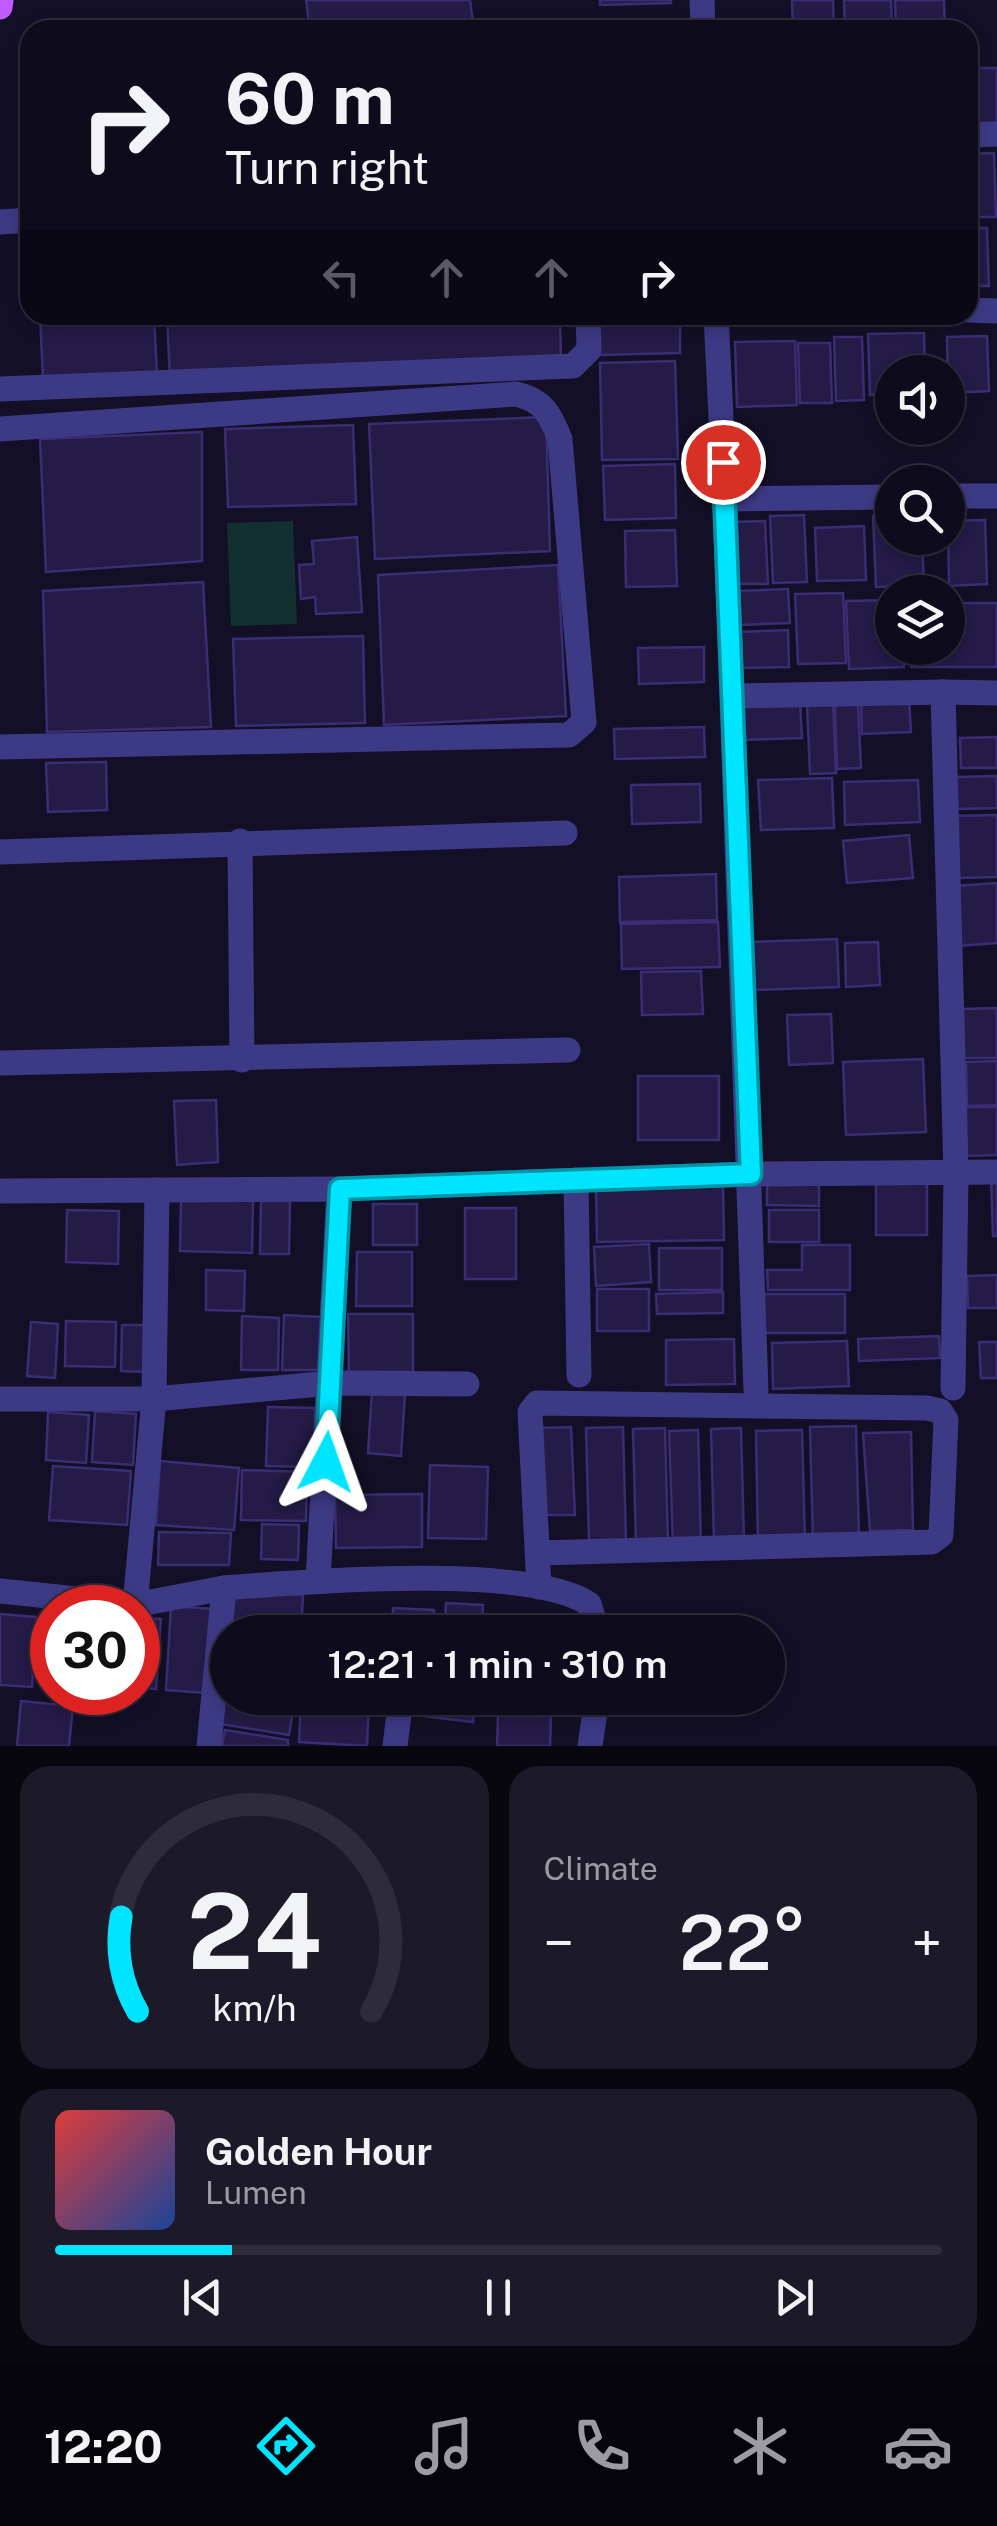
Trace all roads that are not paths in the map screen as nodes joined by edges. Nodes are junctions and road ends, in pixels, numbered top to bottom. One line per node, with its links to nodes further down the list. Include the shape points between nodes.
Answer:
1 (588, 325): 3 (street, via 589,350 573,366)
2 (716, 325): 8 (street)
3 (0, 389)
4 (0, 428): 12 (street, via 533,398 549,412 560,438 584,722 569,735)
5 (965, 496): 6 (street)
6 (997, 496)
7 (875, 497): 8 (street)
8 (724, 499): 11 (street)
9 (943, 692): 10 (street); 11 (street); 21 (street)
10 (997, 693)
11 (734, 696): 20 (street)
12 (0, 747)
13 (565, 833): 14 (street)
14 (240, 841): 15 (street); 17 (street)
15 (0, 852)
16 (568, 1050): 17 (street)
17 (242, 1060): 18 (street)
18 (0, 1063)
19 (997, 1172): 21 (street)
20 (751, 1174): 21 (street); 22 (street); 30 (street)
21 (956, 1174): 29 (street)
22 (576, 1180): 23 (street); 26 (street)
23 (340, 1189): 24 (street); 27 (street)
24 (157, 1190): 25 (street); 31 (street)
25 (0, 1191)
26 (579, 1375)
27 (332, 1384): 28 (street); 31 (street); 34 (street)
28 (467, 1384)
29 (953, 1388)
30 (756, 1391)
31 (154, 1398): 32 (street); 35 (street)
32 (0, 1399)
33 (563, 1553): 33 (street, via 932,1542 940,1535 946,1420 928,1408 537,1403 530,1412); 37 (street); 40 (street)
34 (318, 1581): 36 (street); 37 (street, via 529,1582)
35 (137, 1585)
36 (224, 1588): 41 (street); 45 (street)
37 (540, 1588): 40 (street)
38 (0, 1592): 39 (street)
39 (30, 1595)
40 (574, 1597): 42 (street, via 589,1604)
41 (160, 1600)
42 (593, 1615)
43 (399, 1715): 46 (street)
44 (595, 1715): 47 (street)
45 (209, 1746)
46 (395, 1746)
47 (590, 1746)

